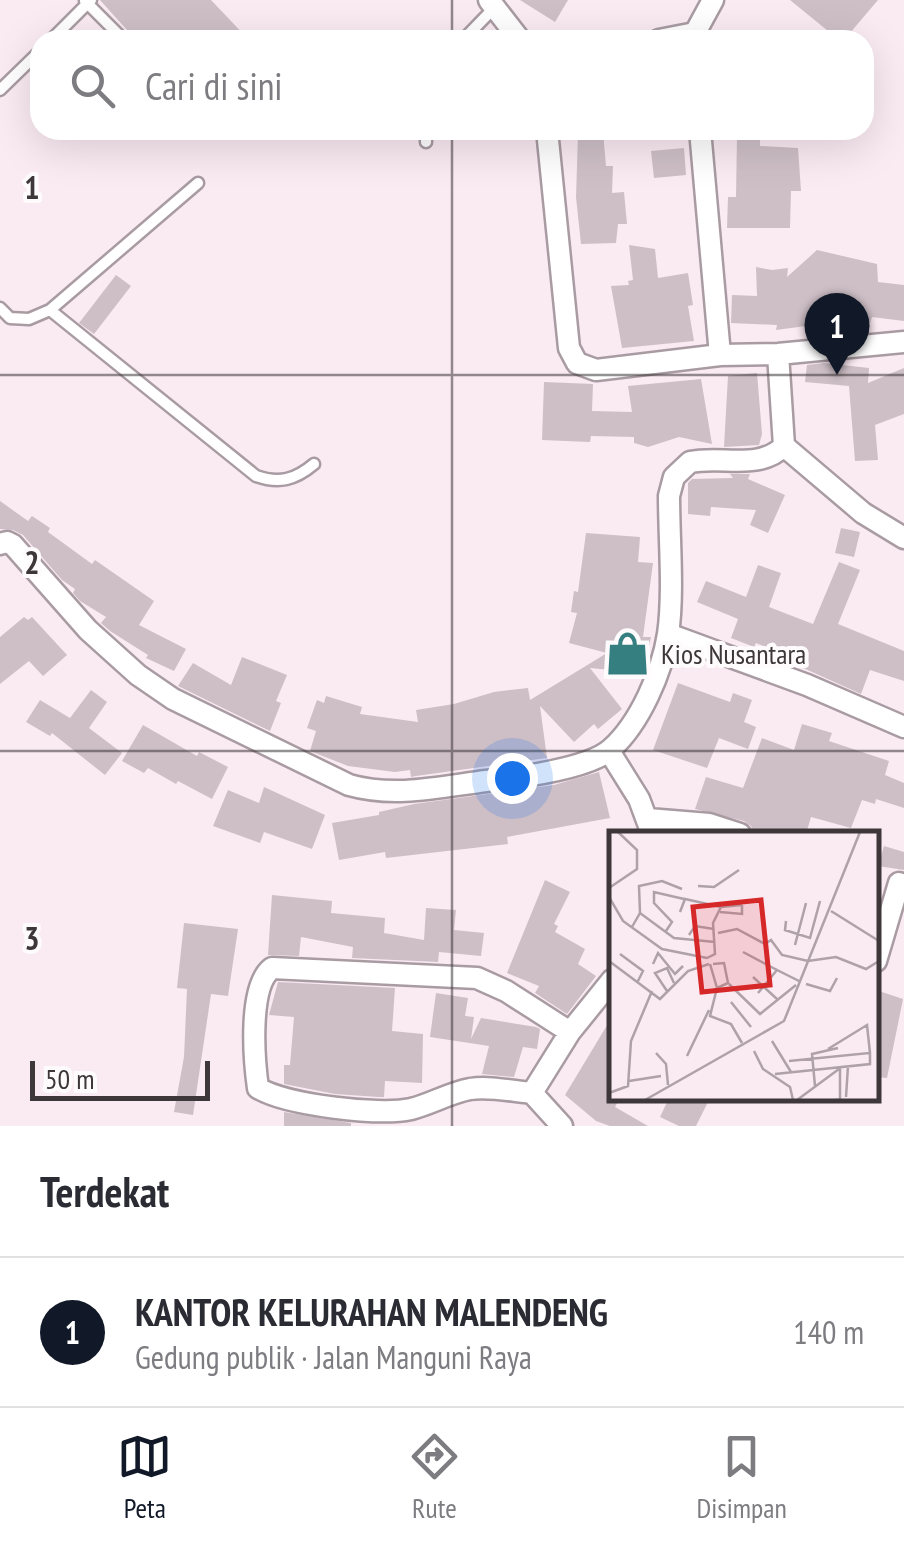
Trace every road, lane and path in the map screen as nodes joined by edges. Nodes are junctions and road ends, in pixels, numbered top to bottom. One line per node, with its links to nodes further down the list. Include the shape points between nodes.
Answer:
1 (713, 0): 8 (street)
2 (88, 1): 4 (lane); 5 (lane)
3 (496, 8): 6 (lane); 7 (street)
4 (60, 30)
5 (115, 30)
6 (474, 30)
7 (512, 30)
8 (698, 30)
9 (30, 61): 10 (lane)
10 (0, 90)
11 (548, 140): 18 (street, via 569,348 577,363 596,370)
12 (701, 140): 18 (street)
13 (198, 183): 15 (lane)
14 (0, 308): 15 (lane, via 10,318 29,319)
15 (50, 310): 20 (lane, via 256,476 291,479)
16 (904, 342): 17 (street)
17 (778, 354): 18 (street); 19 (street)
18 (720, 355)
19 (784, 446): 21 (street, via 840,496); 23 (street, via 756,460 700,460 674,477)
20 (314, 464)
21 (904, 538)
22 (0, 544): 25 (street, via 13,545 138,675 173,699 349,785 399,792 526,776)
23 (668, 634): 24 (street); 25 (street, via 641,708)
24 (904, 727)
25 (609, 752): 26 (street)
26 (650, 826): 27 (street, via 709,824)
27 (731, 831)
28 (901, 882): 29 (street)
29 (879, 951)
30 (609, 984): 31 (street)
31 (570, 1032): 32 (street); 32 (street, via 477,978 281,967 262,977 256,1074 258,1088 270,1094 374,1111 409,1109 469,1089)
32 (532, 1094): 33 (street)
33 (562, 1126)

